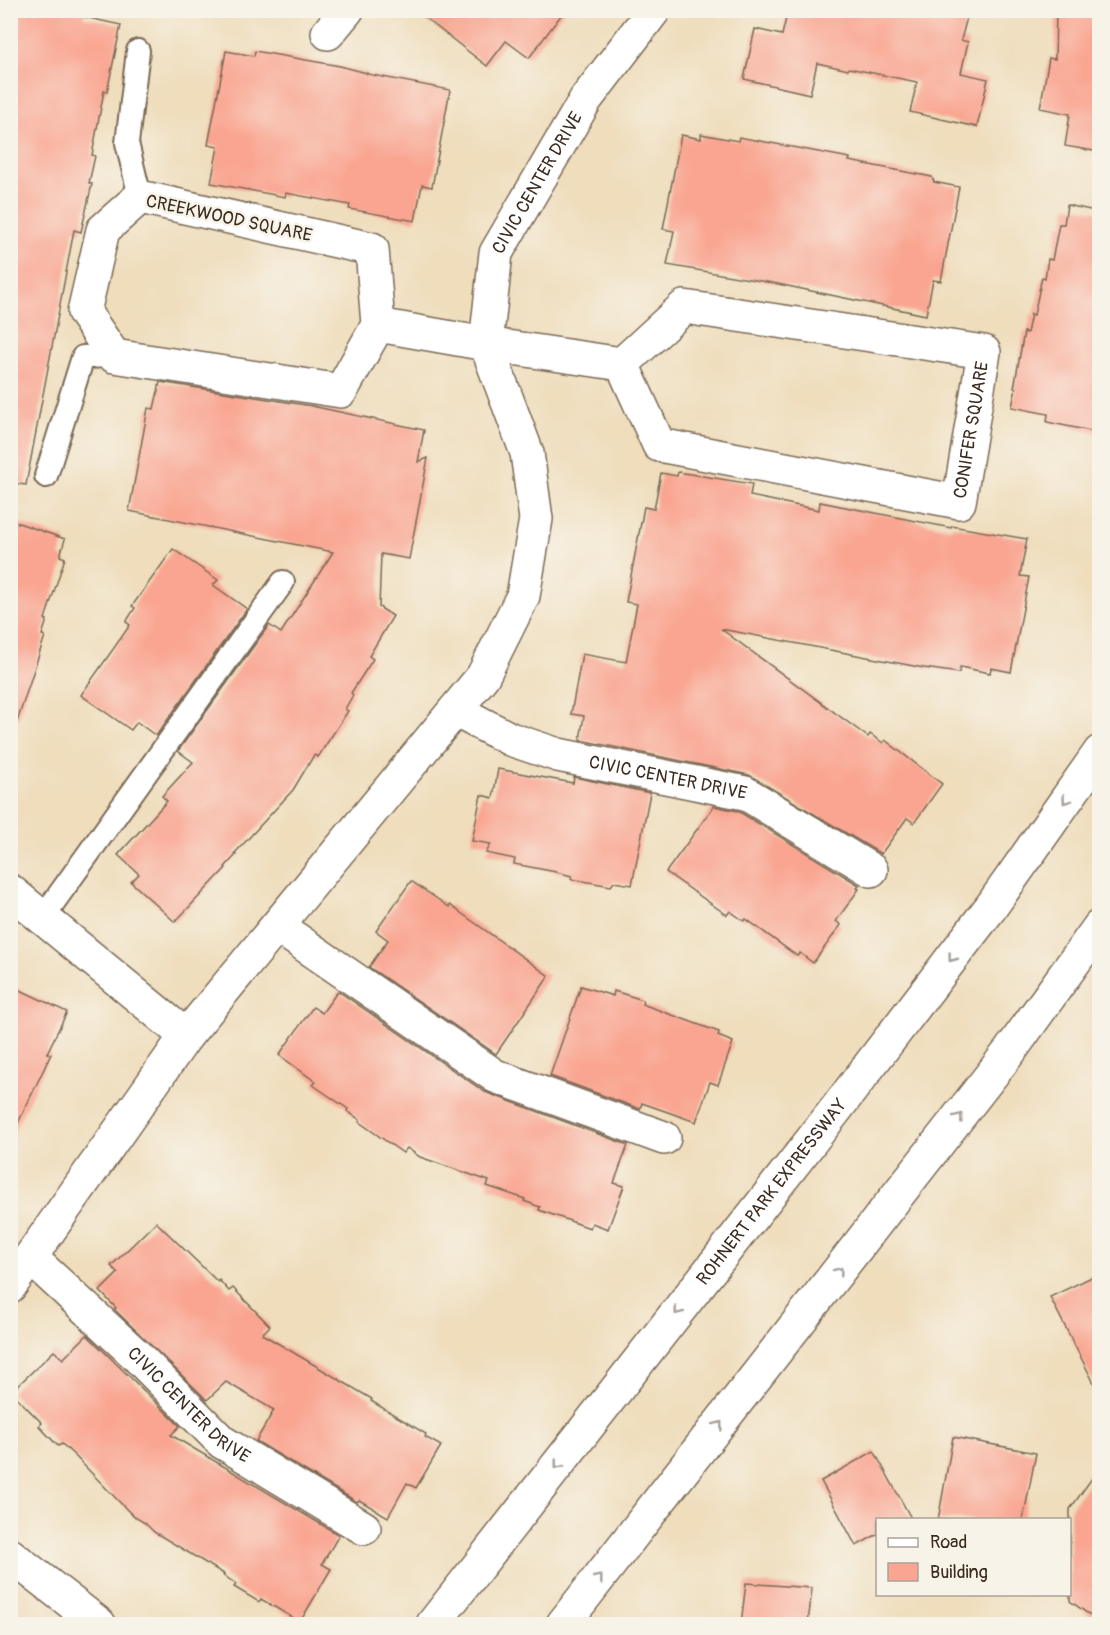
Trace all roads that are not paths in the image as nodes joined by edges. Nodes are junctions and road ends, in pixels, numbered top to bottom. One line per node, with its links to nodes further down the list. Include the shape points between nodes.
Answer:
1 (654, 10): 5 (street, CIVIC CENTER DRIVE, via 586,99 496,253)
2 (138, 51): 3 (lane, via 127,143)
3 (140, 197): 4 (street, CREEKWOOD SQUARE, via 372,249); 6 (street, CREEKWOOD SQUARE, via 103,230 84,312)
4 (378, 325): 5 (street); 6 (street, via 341,391)
5 (486, 344): 7 (street); 10 (street, CIVIC CENTER DRIVE, via 527,453 536,519 523,596 483,676)
6 (114, 356): 8 (lane, via 82,357)
7 (622, 364): 7 (street, CONIFER SQUARE, via 659,445 959,502 984,352 684,307)
8 (46, 476)
9 (283, 582): 14 (lane)
10 (455, 710): 12 (street, CIVIC CENTER DRIVE, via 510,739 558,755 745,793); 15 (street, CIVIC CENTER DRIVE)
11 (1100, 752): 24 (street, ROHNERT PARK EXPRESSWAY, one-way to 24, via 970,934 837,1108)
12 (871, 870)
13 (11, 891): 14 (street)
14 (42, 917): 17 (street)
15 (277, 926): 17 (street, CIVIC CENTER DRIVE); 18 (street, via 495,1076)
16 (1100, 926): 25 (street, one-way to 16, via 1010,1052)
17 (186, 1036): 19 (street, CIVIC CENTER DRIVE)
18 (664, 1138)
19 (31, 1258): 20 (street, CIVIC CENTER DRIVE); 21 (street, CIVIC CENTER DRIVE, via 135,1354 222,1443)
20 (10, 1286)
21 (364, 1528)
22 (10, 1555): 23 (street)
23 (99, 1624)
24 (433, 1624)
25 (563, 1624)

